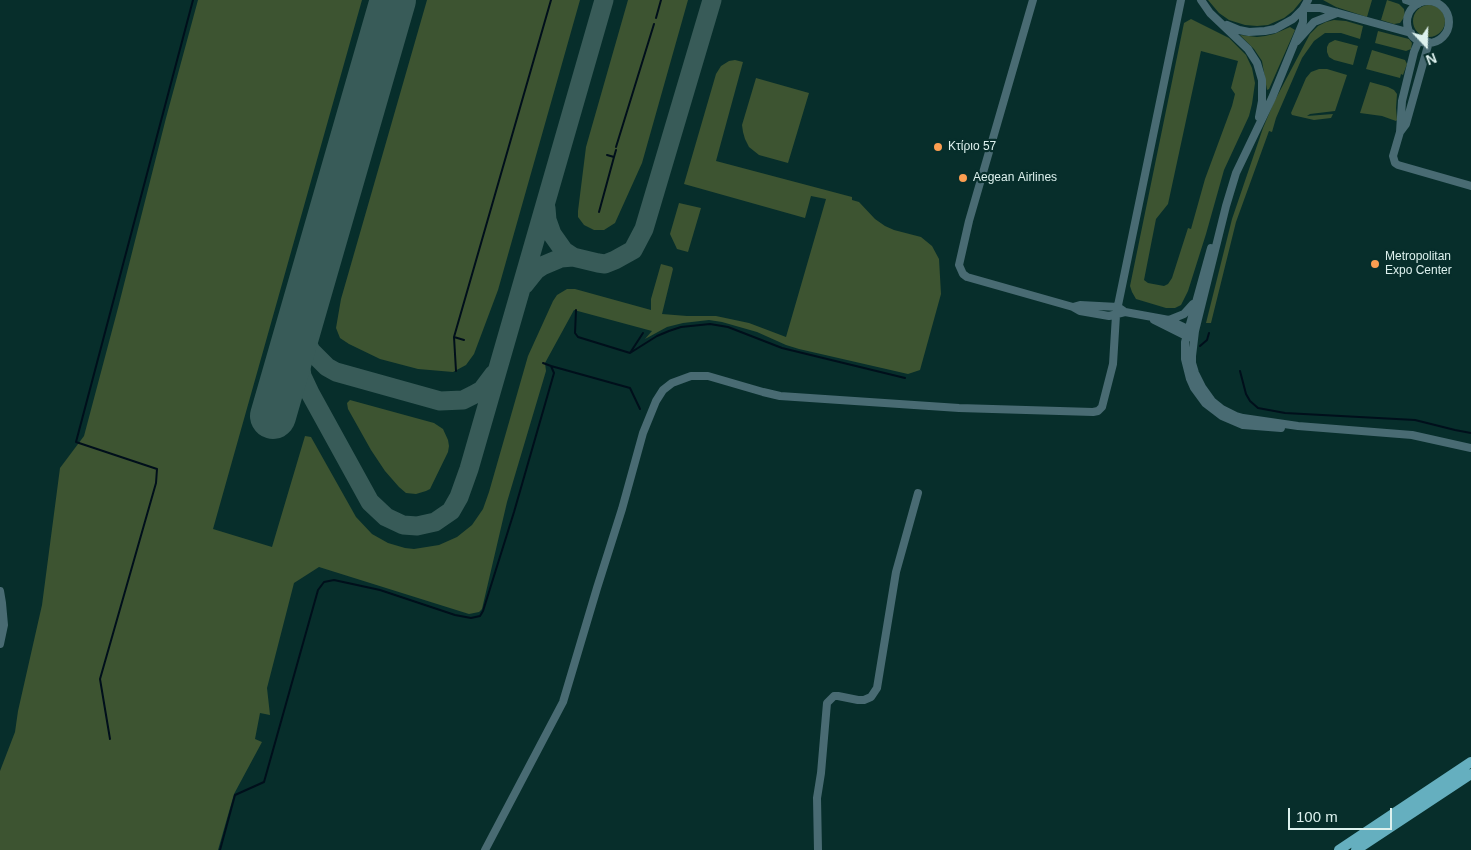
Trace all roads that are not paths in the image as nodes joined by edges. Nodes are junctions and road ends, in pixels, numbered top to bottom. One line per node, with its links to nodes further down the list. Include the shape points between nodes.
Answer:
1 (1033, 0): 19 (street, via 959,265 967,277 1086,312 1109,316)
2 (1181, 0): 19 (street)
3 (1201, 0): 9 (street)
4 (1308, 0): 7 (street)
5 (1406, 0): 6 (street)
6 (1418, 4): 10 (street, via 1409,14); 12 (street, via 1436,2 1448,17 1446,33)
7 (1303, 8): 8 (street); 9 (street, via 1293,19 1265,31 1234,29); 13 (street, via 1303,22)
8 (1338, 12): 10 (street); 13 (street, via 1314,22)
9 (1220, 22): 14 (street, via 1253,55 1260,71 1262,101)
10 (1411, 33): 11 (street)
11 (1419, 40): 12 (street); 15 (street, via 1402,101)
12 (1429, 42): 15 (street, via 1406,124)
13 (1294, 44): 14 (street)
14 (1256, 129): 17 (street, via 1236,173)
15 (1400, 132): 16 (street, via 1393,156 1398,165)
16 (1471, 186)
17 (1222, 221): 18 (street); 22 (street)
18 (1196, 300): 21 (street, via 1184,314); 22 (street)
19 (1120, 311): 20 (street); 29 (street, via 1113,364 1102,407 1093,412 959,408 780,396 708,376 684,378 663,390 652,407 643,433 563,702)
20 (1145, 316): 21 (street); 22 (street)
21 (1169, 320): 22 (street)
22 (1191, 334): 23 (street, via 1184,349 1186,368 1194,388 1211,408 1242,425 1412,435)
23 (1471, 448)
24 (918, 494): 30 (street, via 896,572 877,688 871,697 864,700 834,696 827,703 817,798)
25 (0, 591): 26 (street, via 4,625)
26 (0, 644)
27 (1471, 762): 31 (main road)
28 (1471, 774): 32 (main road)
29 (485, 850)
30 (818, 850)
31 (1339, 850)
32 (1356, 850)

